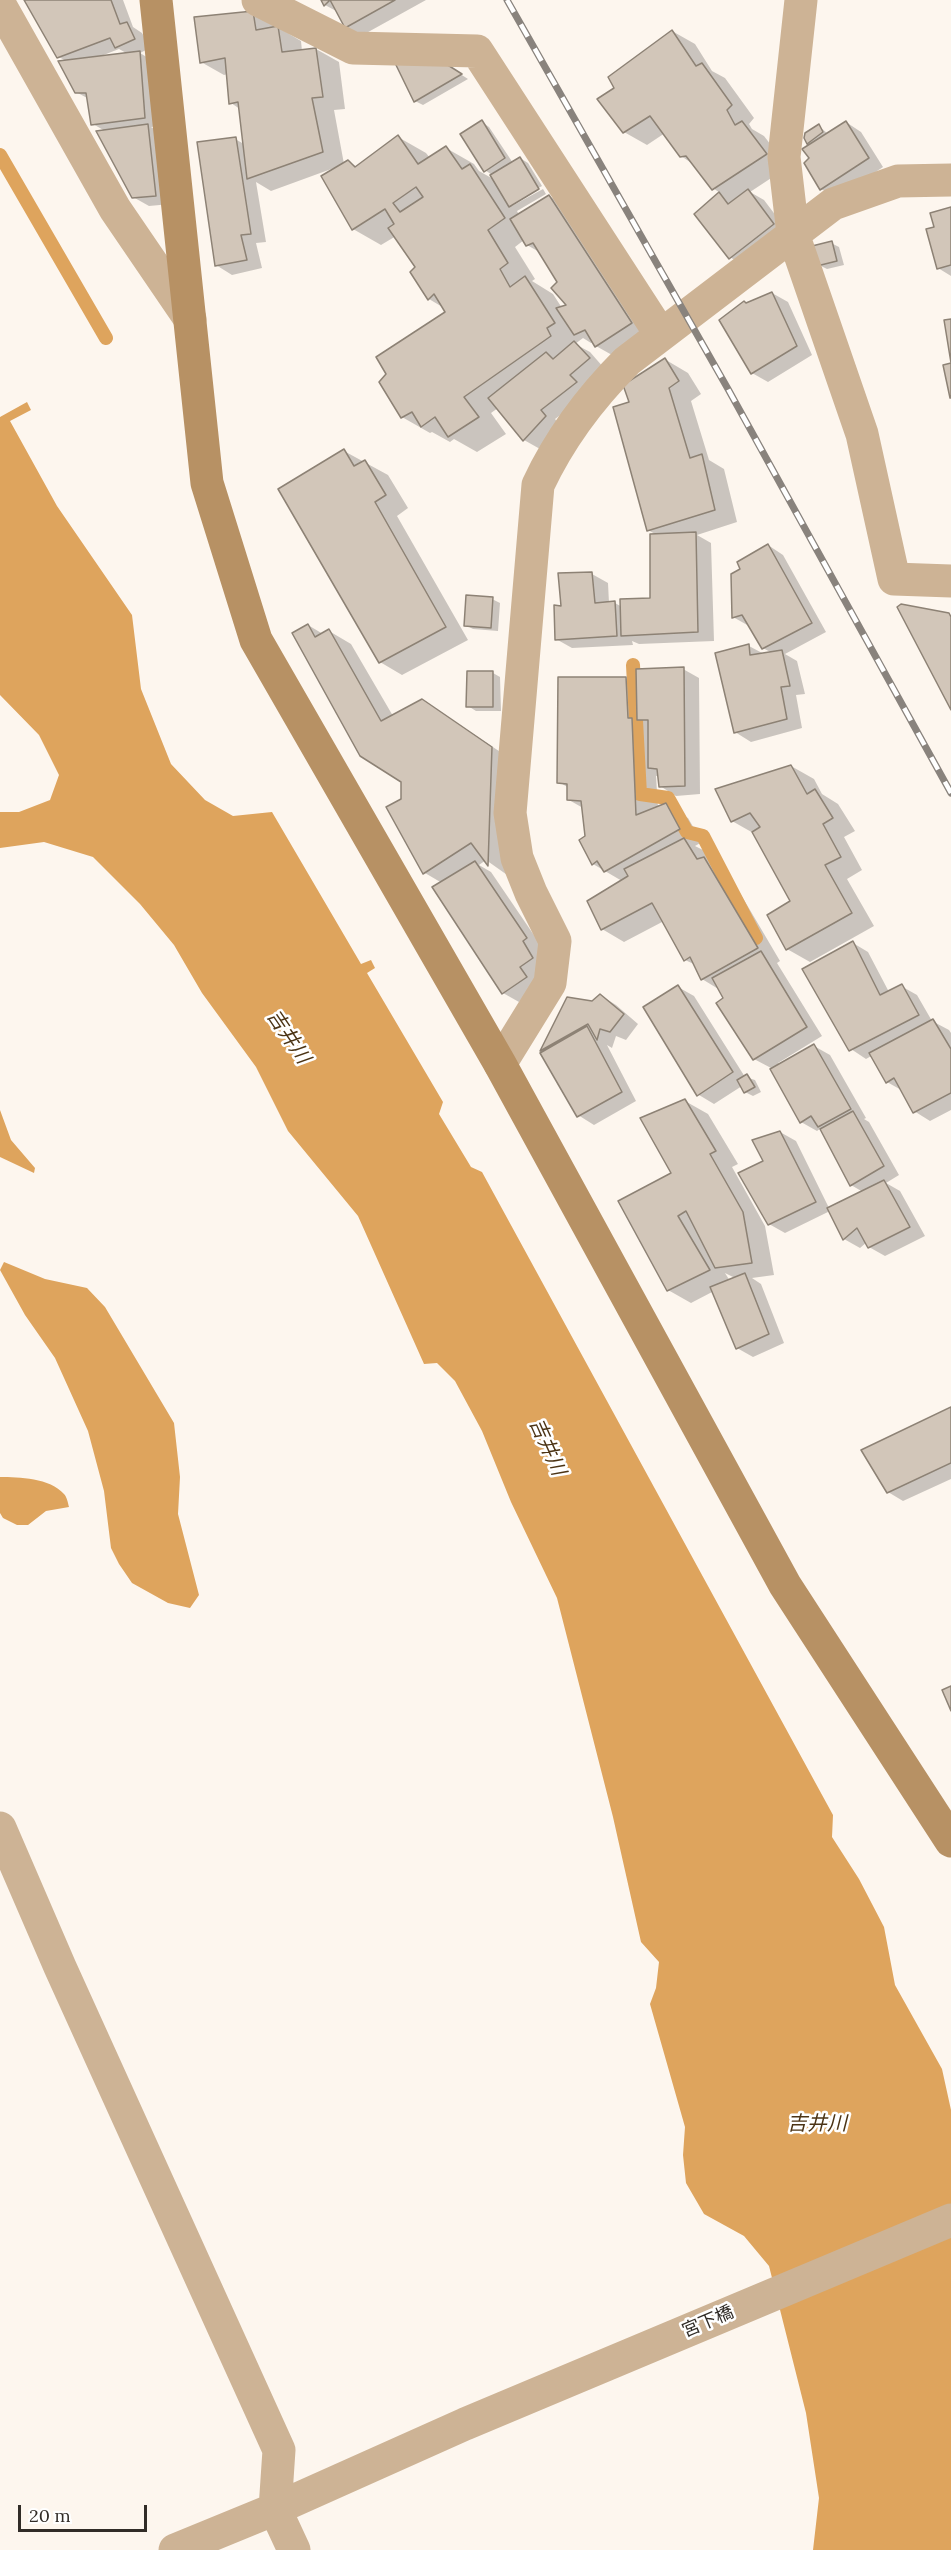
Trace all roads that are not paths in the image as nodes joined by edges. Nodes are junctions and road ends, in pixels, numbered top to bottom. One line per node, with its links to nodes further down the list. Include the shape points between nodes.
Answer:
1 (156, 0): 7 (street)
2 (258, 0): 8 (street, via 353,48 477,51)
3 (801, 0): 6 (street, via 784,157)
4 (0, 5): 7 (street, via 115,209)
5 (951, 180): 6 (street, via 898,181 833,204)
6 (793, 234): 8 (street); 9 (street, via 862,434 894,579)
7 (190, 319): 10 (street, via 207,483 256,640)
8 (661, 335): 10 (street, via 598,389 553,453 538,485 510,813 517,858 555,941 550,983)
9 (951, 581)
10 (500, 1064): 12 (street, via 785,1586)
11 (0, 1828): 14 (street, via 279,2450)
12 (951, 1841)
13 (951, 2220): 14 (street, 宮下橋, via 465,2424)
14 (275, 2509): 15 (street, 宮下橋); 16 (street)
15 (175, 2550)
16 (294, 2550)

